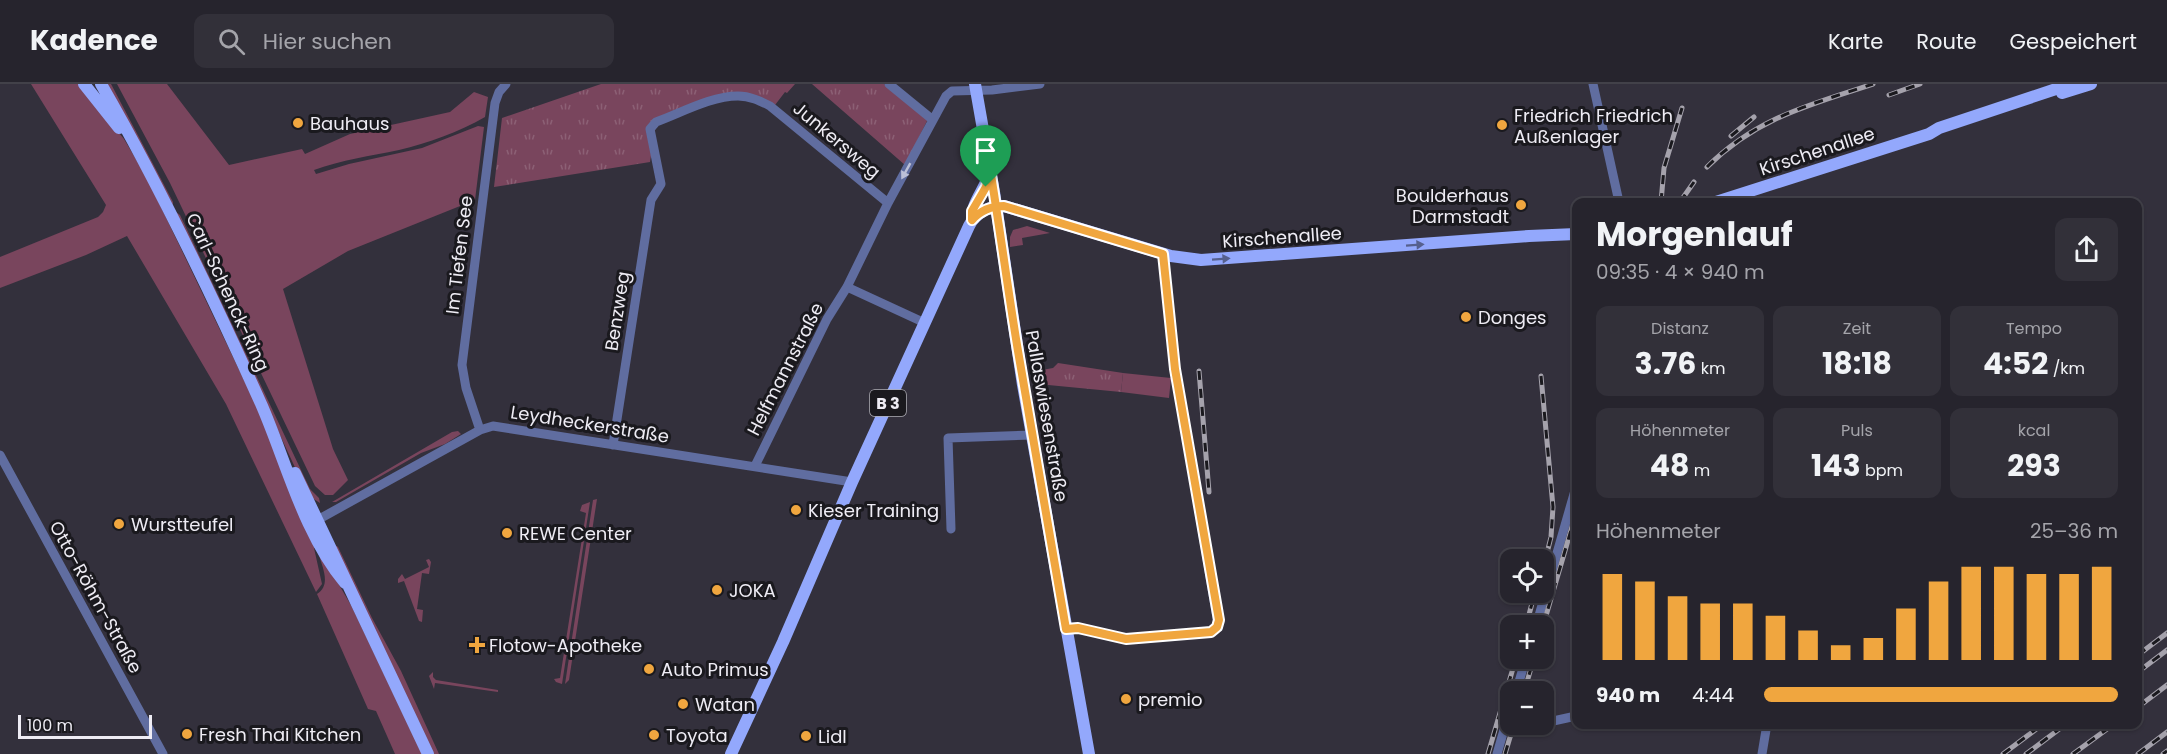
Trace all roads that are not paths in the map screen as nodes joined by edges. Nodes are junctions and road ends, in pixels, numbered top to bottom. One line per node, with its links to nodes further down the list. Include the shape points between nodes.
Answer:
1 (84, 84): 12 (main road, Carl-Schenck-Ring)
2 (101, 84): 12 (main road, Carl-Schenck-Ring)
3 (506, 84): 24 (street, Im Tiefen See, via 495,103 462,364)
4 (889, 84): 10 (street)
5 (1040, 84): 9 (street)
6 (1593, 84): 15 (street)
7 (2071, 84): 11 (main road, Kirschenallee)
8 (2091, 84): 11 (main road, Kirschenallee)
9 (976, 88): 10 (street, Helfmannstraße, via 950,92); 13 (main road, Pallaswiesenstraße / B 3)
10 (933, 120): 17 (street, Helfmannstraße, one-way to 17)
11 (1929, 134): 16 (main road, Kirschenallee)
12 (145, 162): 33 (main road, Carl-Schenck-Ring)
13 (990, 169): 18 (main road, Pallaswiesenstraße / B 3); 19 (main road, B 3)
14 (661, 184): 17 (street, Junkersweg, via 650,129 656,122 738,96 770,106); 26 (street, Benzweg, via 651,200)
15 (1618, 198)
16 (1729, 198)
17 (888, 203): 22 (street, Helfmannstraße)
18 (996, 206): 19 (main road); 21 (main road, Kirschenallee); 25 (main road, Pallaswiesenstraße)
19 (972, 220): 23 (main road, B 3)
20 (1572, 234): 21 (main road, Kirschenallee, one-way to 20, via 1210,260)
21 (1163, 254): 36 (street, via 1175,369 1218,624 1208,632 1126,639)
22 (847, 287): 23 (street); 28 (street, Helfmannstraße)
23 (925, 323): 31 (main road, B 3)
24 (480, 430): 26 (street, Leydheckerstraße, via 504,427); 33 (street, Leydheckerstraße)
25 (1032, 435): 34 (street, via 948,438); 36 (main road, Pallaswiesenstraße)
26 (613, 445): 28 (street, Leydheckerstraße)
27 (0, 455): 29 (street, Otto-Röhm-Straße)
28 (755, 466): 31 (street, Leydheckerstraße)
29 (10, 474): 30 (street); 42 (street, Otto-Röhm-Straße)
30 (0, 479)
31 (852, 482): 44 (main road, B 3)
32 (1572, 501): 35 (street)
33 (314, 522): 43 (main road, Carl-Schenck-Ring, via 328,561 345,583)
34 (951, 529)
35 (1539, 615)
36 (1066, 629): 45 (main road, Pallaswiesenstraße)
37 (1572, 717): 38 (street)
38 (1554, 721)
39 (1766, 729): 46 (street)
40 (1504, 735): 41 (street)
41 (1499, 753)
42 (163, 754)
43 (428, 754)
44 (731, 754)
45 (1089, 754)
46 (1762, 754)

